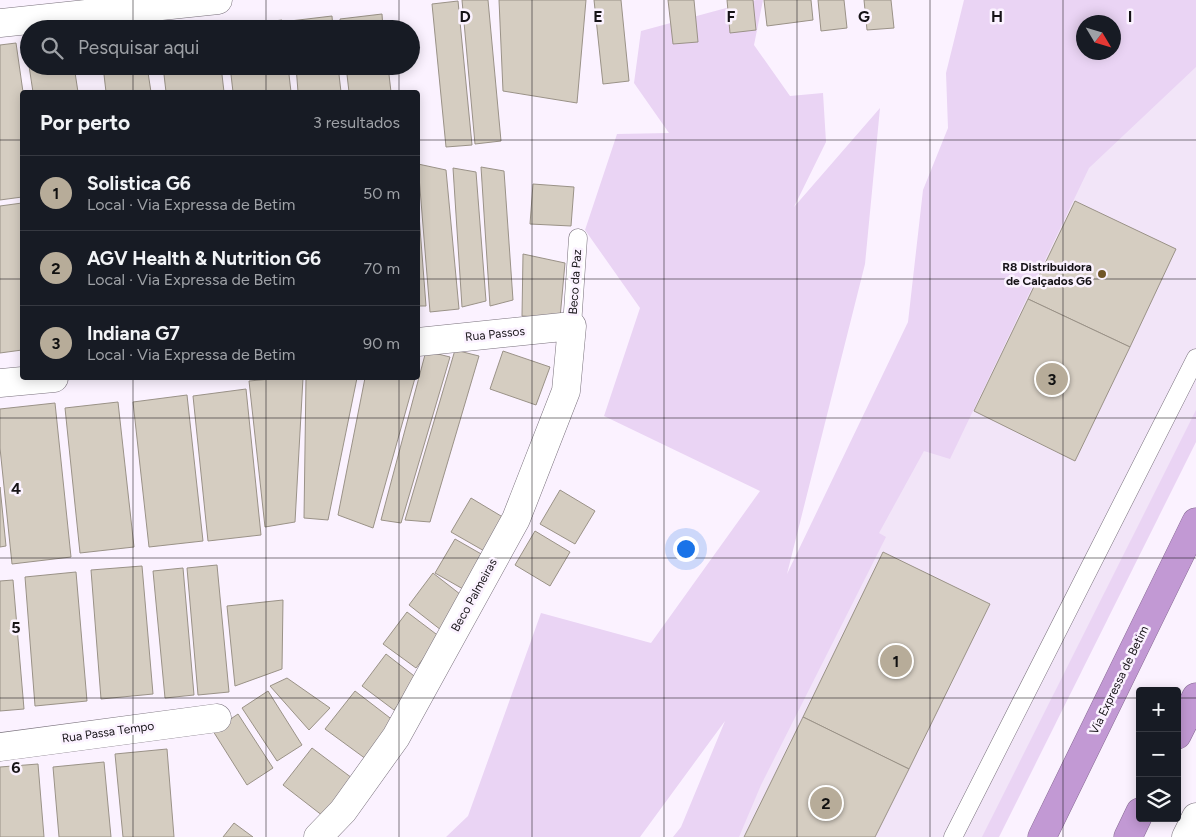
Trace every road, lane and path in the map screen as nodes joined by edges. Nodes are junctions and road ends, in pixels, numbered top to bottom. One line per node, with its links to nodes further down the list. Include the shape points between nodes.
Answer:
1 (218, 0): 2 (street)
2 (28, 20)
3 (20, 21): 4 (street)
4 (0, 23)
5 (578, 238): 6 (lane, Beco da Paz)
6 (572, 326): 7 (street, Rua Passos); 18 (street, Beco Palmeiras, via 566,391 516,519 396,736 343,811)
7 (420, 342)
8 (1196, 358): 19 (lane)
9 (32, 380): 10 (street)
10 (0, 383)
11 (1196, 522): 20 (highway, Via Expressa de Betim)
12 (1196, 696): 14 (highway)
13 (217, 718): 15 (street, Rua Passa Tempo)
14 (1178, 732)
15 (0, 747)
16 (1196, 818): 22 (street)
17 (1136, 820): 21 (highway)
18 (318, 837)
19 (953, 837)
20 (1042, 837)
21 (1128, 837)
22 (1186, 837)

